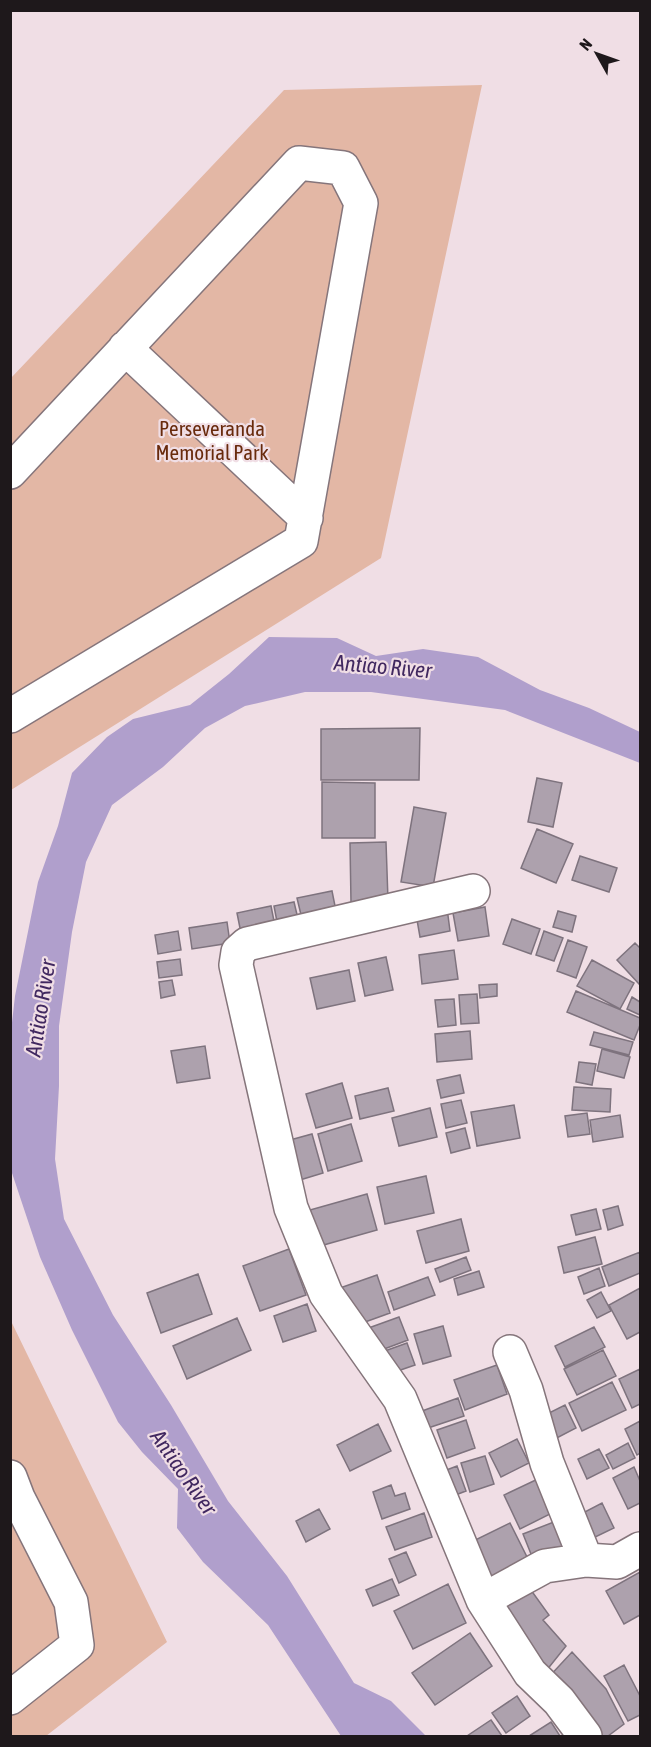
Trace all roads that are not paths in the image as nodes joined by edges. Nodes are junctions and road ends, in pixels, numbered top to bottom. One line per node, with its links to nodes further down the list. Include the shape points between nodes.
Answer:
1 (125, 348): 2 (street); 3 (street); 3 (street, via 299,163 343,168 361,203)
2 (10, 472)
3 (306, 518): 4 (street, via 302,541)
4 (10, 716)
5 (472, 891): 10 (street, via 247,944 238,952 236,965 291,1208 326,1294 400,1399)
6 (510, 1352): 9 (street, via 526,1390 547,1463)
7 (13, 1491): 11 (street, via 71,1602 77,1645)
8 (640, 1549): 9 (street, via 617,1562)
9 (586, 1560): 10 (street, via 545,1566)
10 (483, 1600): 12 (street, via 530,1673 559,1701)
11 (10, 1698)
12 (585, 1737)

